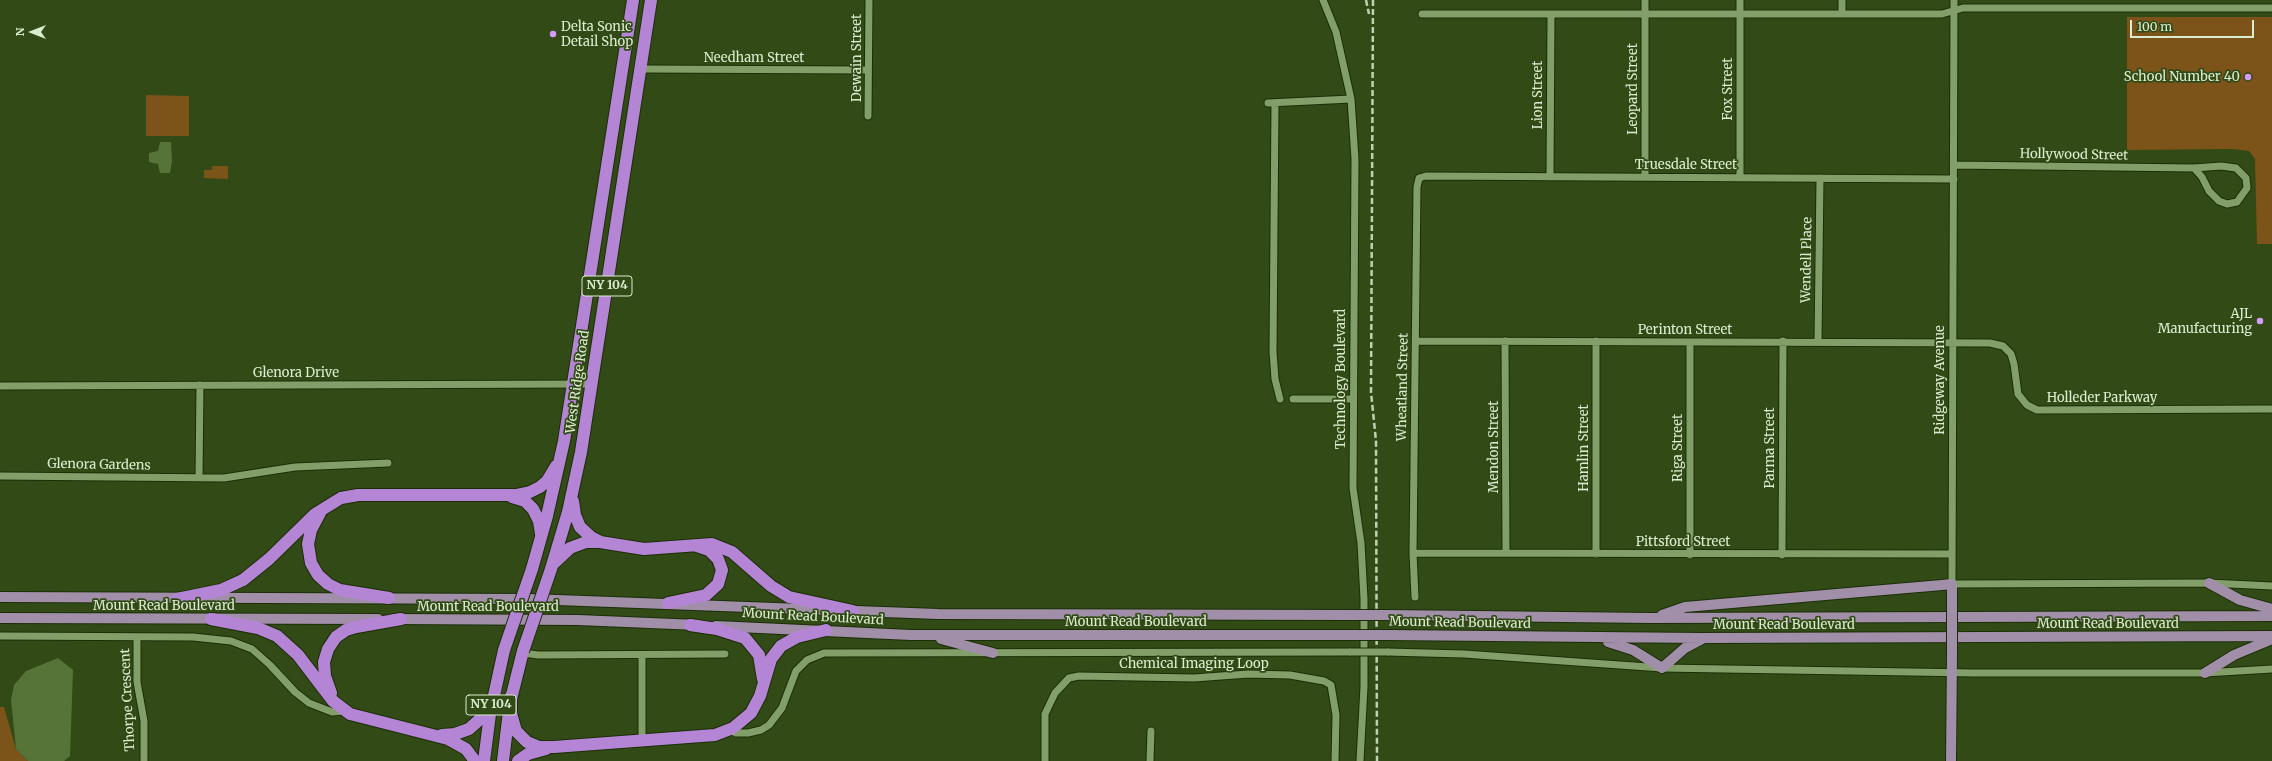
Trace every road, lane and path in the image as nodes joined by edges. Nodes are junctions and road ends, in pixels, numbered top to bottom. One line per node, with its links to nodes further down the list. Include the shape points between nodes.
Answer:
1 (633, 0): 35 (highway, West Ridge Road / NY 104)
2 (651, 0): 16 (highway, West Ridge Road / NY 104)
3 (869, 0): 17 (street, Dewain Street)
4 (1324, 0): 18 (street, Technology Boulevard, via 1336,32)
5 (1645, 0): 15 (street, Leopard Street)
6 (1740, 0): 11 (street, Fox Street)
7 (1842, 0): 12 (street)
8 (1954, 0): 10 (street, Ridgeway Avenue)
9 (2272, 8): 10 (street)
10 (1954, 10): 12 (street, via 1942,14); 20 (street, Ridgeway Avenue)
11 (1740, 13): 12 (street); 15 (street); 24 (street, Fox Street)
12 (1842, 13)
13 (1422, 14): 14 (street)
14 (1551, 14): 15 (street); 22 (street, Lion Street)
15 (1645, 14): 23 (street, Leopard Street)
16 (640, 69): 17 (street, Needham Street); 36 (highway, West Ridge Road / NY 104)
17 (868, 70): 19 (street, Dewain Street)
18 (1351, 99): 39 (street, via 1271,103 1273,352); 41 (street, Technology Boulevard, via 1355,158)
19 (868, 116)
20 (1954, 165): 21 (street, Hollywood Street); 27 (street, Ridgeway Avenue)
21 (2194, 168): 21 (street, Hollywood Street, via 2219,201 2227,204 2237,202 2247,188 2246,178 2236,168)
22 (1550, 177): 23 (street, Truesdale Street); 25 (street, Truesdale Street)
23 (1645, 177): 24 (street, Truesdale Street)
24 (1740, 177): 26 (street, Truesdale Street)
25 (1419, 178): 28 (street, Wheatland Street)
26 (1820, 178): 27 (street, Truesdale Street); 33 (street, Wendell Place)
27 (1954, 179): 34 (street, Ridgeway Avenue)
28 (1416, 341): 29 (street, Perinton Street); 53 (street, Wheatland Street)
29 (1506, 341): 30 (street, Perinton Street); 54 (street, Mendon Street)
30 (1596, 341): 32 (street, Perinton Street); 55 (street, Hamlin Street)
31 (1783, 341): 32 (street, Perinton Street); 33 (street, Perinton Street); 58 (street, Parma Street)
32 (1690, 342): 57 (street, Riga Street)
33 (1818, 342): 34 (street, Perinton Street)
34 (1953, 342): 42 (street, Holleder Parkway, via 1997,343 2007,349 2014,364 2018,394 2027,405 2037,410); 56 (street, Ridgeway Avenue)
35 (573, 384): 36 (street, Glenora Drive); 37 (street, Glenora Drive); 43 (highway, West Ridge Road / NY 104)
36 (591, 384): 47 (highway, West Ridge Road / NY 104)
37 (200, 385): 38 (street, Glenora Drive); 46 (street)
38 (0, 386)
39 (1280, 399)
40 (1293, 399): 41 (street)
41 (1353, 400): 108 (street, Technology Boulevard, via 1353,488 1361,543 1364,599 1364,687)
42 (2272, 409)
43 (561, 456): 48 (highway, via 550,477 540,487 526,494); 50 (highway, West Ridge Road / NY 104)
44 (388, 463): 46 (street, Glenora Gardens, via 302,466 228,478)
45 (0, 476): 46 (street, Glenora Gardens)
46 (199, 478)
47 (574, 490): 51 (highway, via 574,509 578,524 588,535); 59 (highway, West Ridge Road / NY 104)
48 (507, 496): 49 (highway, via 358,495); 50 (highway, via 531,506 539,521)
49 (330, 503): 65 (highway, via 315,521 309,539 309,554 315,571 324,582 335,588); 66 (highway, via 243,580 221,590)
50 (541, 539): 91 (highway, West Ridge Road / NY 104, bridge, via 504,650)
51 (600, 542): 52 (highway, via 644,549); 59 (highway, via 586,542 570,548 559,557)
52 (689, 546): 67 (highway, via 705,548 716,556 722,570 720,581 714,590 706,595); 69 (highway, via 719,546 740,558 784,595 803,602)
53 (1413, 553): 54 (street, Pittsford Street); 64 (street, Wheatland Street)
54 (1506, 553): 55 (street, Pittsford Street)
55 (1596, 554): 57 (street, Pittsford Street)
56 (1952, 554): 58 (street, Pittsford Street); 61 (street, Ridgeway Avenue)
57 (1690, 555): 58 (street, Pittsford Street)
58 (1782, 555)
59 (551, 569): 83 (highway, West Ridge Road / NY 104, bridge)
60 (2209, 583): 61 (street); 62 (street); 68 (main road, via 2240,600)
61 (1952, 584): 72 (main road, via 1685,607); 89 (main road, Ridgeway Avenue, bridge)
62 (2272, 586)
63 (0, 597): 66 (main road, Mount Read Boulevard)
64 (1415, 597)
65 (389, 598): 66 (main road, Mount Read Boulevard); 67 (main road, Mount Read Boulevard)
66 (177, 599)
67 (668, 603): 69 (main road, Mount Read Boulevard)
68 (2272, 609)
69 (853, 611): 72 (main road, Mount Read Boulevard, bridge, via 938,614)
70 (2272, 616): 72 (main road, Mount Read Boulevard)
71 (0, 618): 73 (main road, Mount Read Boulevard)
72 (1652, 618)
73 (211, 619): 74 (main road, Mount Read Boulevard); 94 (highway, via 258,628 283,640 298,655 329,698)
74 (401, 619): 75 (main road, Mount Read Boulevard, via 578,620); 94 (highway, via 346,630 330,645 324,662 325,676 332,694)
75 (690, 625): 76 (main road, Mount Read Boulevard); 92 (highway, via 726,631 748,641 760,660)
76 (826, 630): 77 (main road, Mount Read Boulevard); 92 (highway, via 797,637 781,646 771,659)
77 (911, 635): 81 (main road, Mount Read Boulevard, bridge, via 1387,635); 84 (main road, via 950,640)
78 (0, 636): 79 (street)
79 (137, 637): 94 (street, via 204,638 243,644 266,661 294,692 309,703 332,712); 100 (street, Thorpe Crescent, via 137,682 144,721)
80 (2272, 637): 82 (main road, Mount Read Boulevard); 90 (main road, via 2234,655)
81 (1581, 638): 82 (main road, Mount Read Boulevard); 87 (main road, via 1617,643)
82 (1703, 638): 87 (main road, via 1685,648)
83 (523, 652): 86 (street, via 538,655); 93 (highway, West Ridge Road / NY 104)
84 (993, 653): 87 (street, bridge, via 1387,652 1464,654); 95 (street, via 834,652 815,655 796,671 782,708 769,725 748,733)
85 (725, 654): 86 (street)
86 (642, 655): 98 (street)
87 (1662, 668): 89 (street)
88 (2272, 669): 90 (street)
89 (1952, 672): 90 (street); 109 (main road, Ridgeway Avenue)
90 (2205, 673)
91 (496, 683): 97 (highway, via 488,705 476,724 455,734); 102 (highway, West Ridge Road / NY 104)
92 (761, 692): 95 (highway, via 751,713)
93 (511, 696): 99 (highway, via 512,718 520,737 535,746); 103 (highway, West Ridge Road / NY 104)
94 (344, 710): 97 (highway, via 364,719)
95 (730, 730): 98 (highway, via 710,736)
96 (1151, 731): 106 (street)
97 (431, 734): 101 (highway, via 457,743 466,749)
98 (642, 741): 99 (highway)
99 (554, 748): 104 (highway, via 532,752)
100 (144, 761)
101 (475, 761)
102 (484, 761)
103 (503, 761)
104 (518, 761)
105 (1044, 761): 107 (street, Chemical Imaging Loop, via 1045,714 1055,693 1069,678 1194,678 1248,674 1290,675 1324,681 1331,685 1336,715)
106 (1150, 761)
107 (1335, 761)
108 (1360, 761)
109 (1951, 761)

